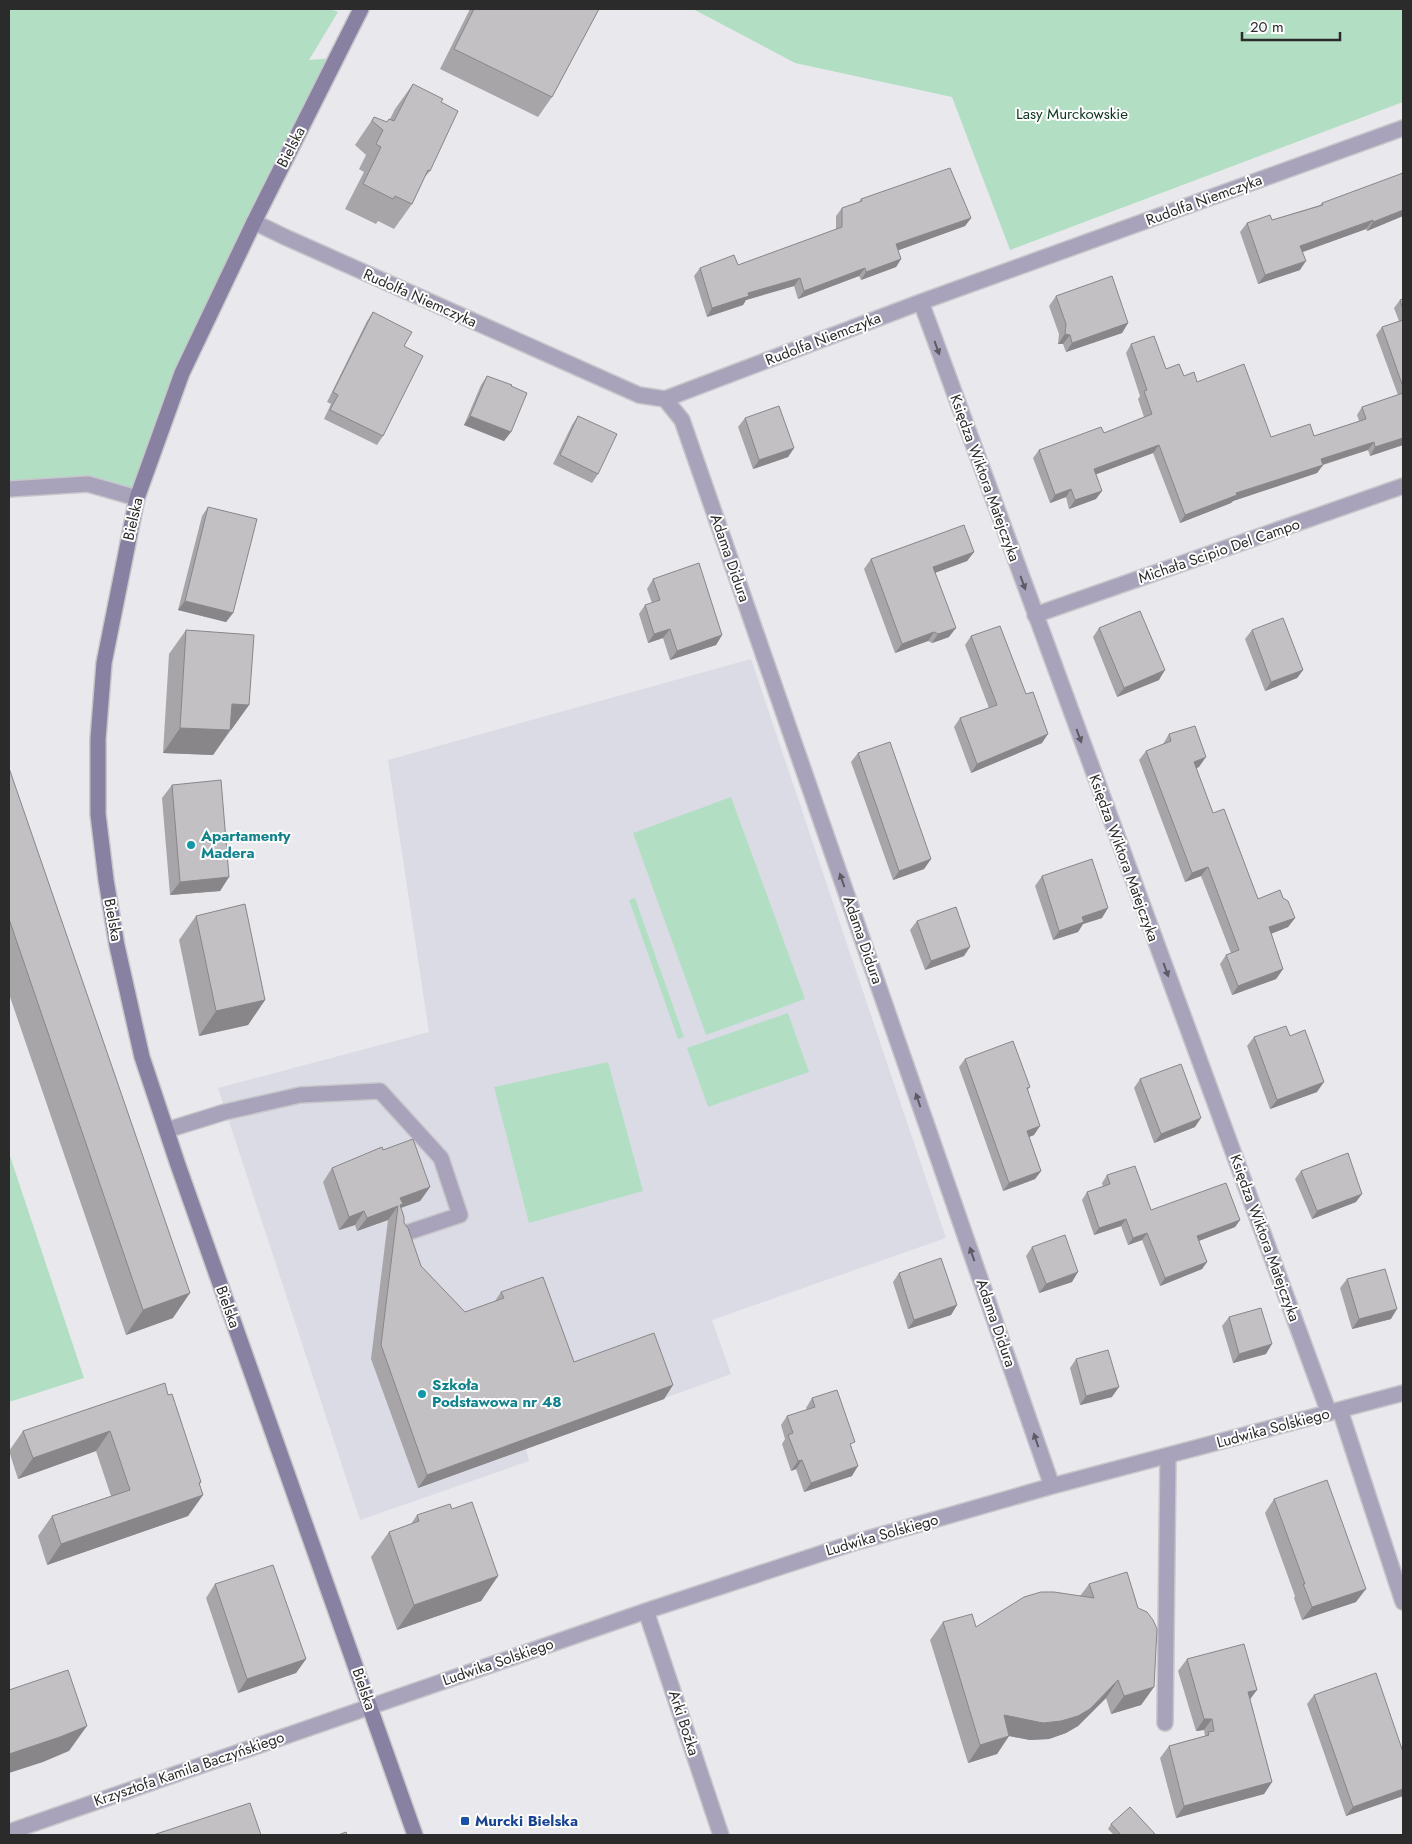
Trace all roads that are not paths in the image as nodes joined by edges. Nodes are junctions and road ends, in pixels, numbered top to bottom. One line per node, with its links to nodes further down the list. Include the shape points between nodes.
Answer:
1 (361, 9): 3 (street, Bielska)
2 (1403, 128): 4 (street, Rudolfa Niemczyka)
3 (254, 222): 5 (street, Rudolfa Niemczyka, via 639,395); 8 (street, Bielska, via 182,373)
4 (921, 302): 5 (street, Rudolfa Niemczyka); 9 (street, Księdza Wiktora Matejczyka, one-way to 9)
5 (665, 399): 15 (street, Adama Didura, one-way to 5, via 682,420)
6 (1403, 486): 9 (street, Michała Scipio Del Campo)
7 (9, 489): 8 (street, via 88,484)
8 (137, 498): 10 (street, Bielska, via 104,663 98,739 98,814 117,946 142,1057)
9 (1035, 615): 13 (street, Księdza Wiktora Matejczyka, one-way to 13)
10 (167, 1130): 11 (street, via 225,1112 300,1095 380,1091 441,1158 460,1215); 18 (street, Bielska)
11 (403, 1234)
12 (1403, 1393): 13 (street, Ludwika Solskiego)
13 (1335, 1411): 14 (street, Ludwika Solskiego); 16 (street, Księdza Wiktora Matejczyka)
14 (1168, 1456): 15 (street, Ludwika Solskiego); 19 (street)
15 (1052, 1486): 17 (street, Ludwika Solskiego, via 853,1542)
16 (1403, 1602)
17 (646, 1611): 18 (street, Ludwika Solskiego); 22 (street, Arki Bożka)
18 (370, 1706): 20 (street, Krzysztofa Kamila Baczyńskiego); 21 (street, Bielska)
19 (1165, 1722)
20 (9, 1832)
21 (415, 1835)
22 (722, 1835)

